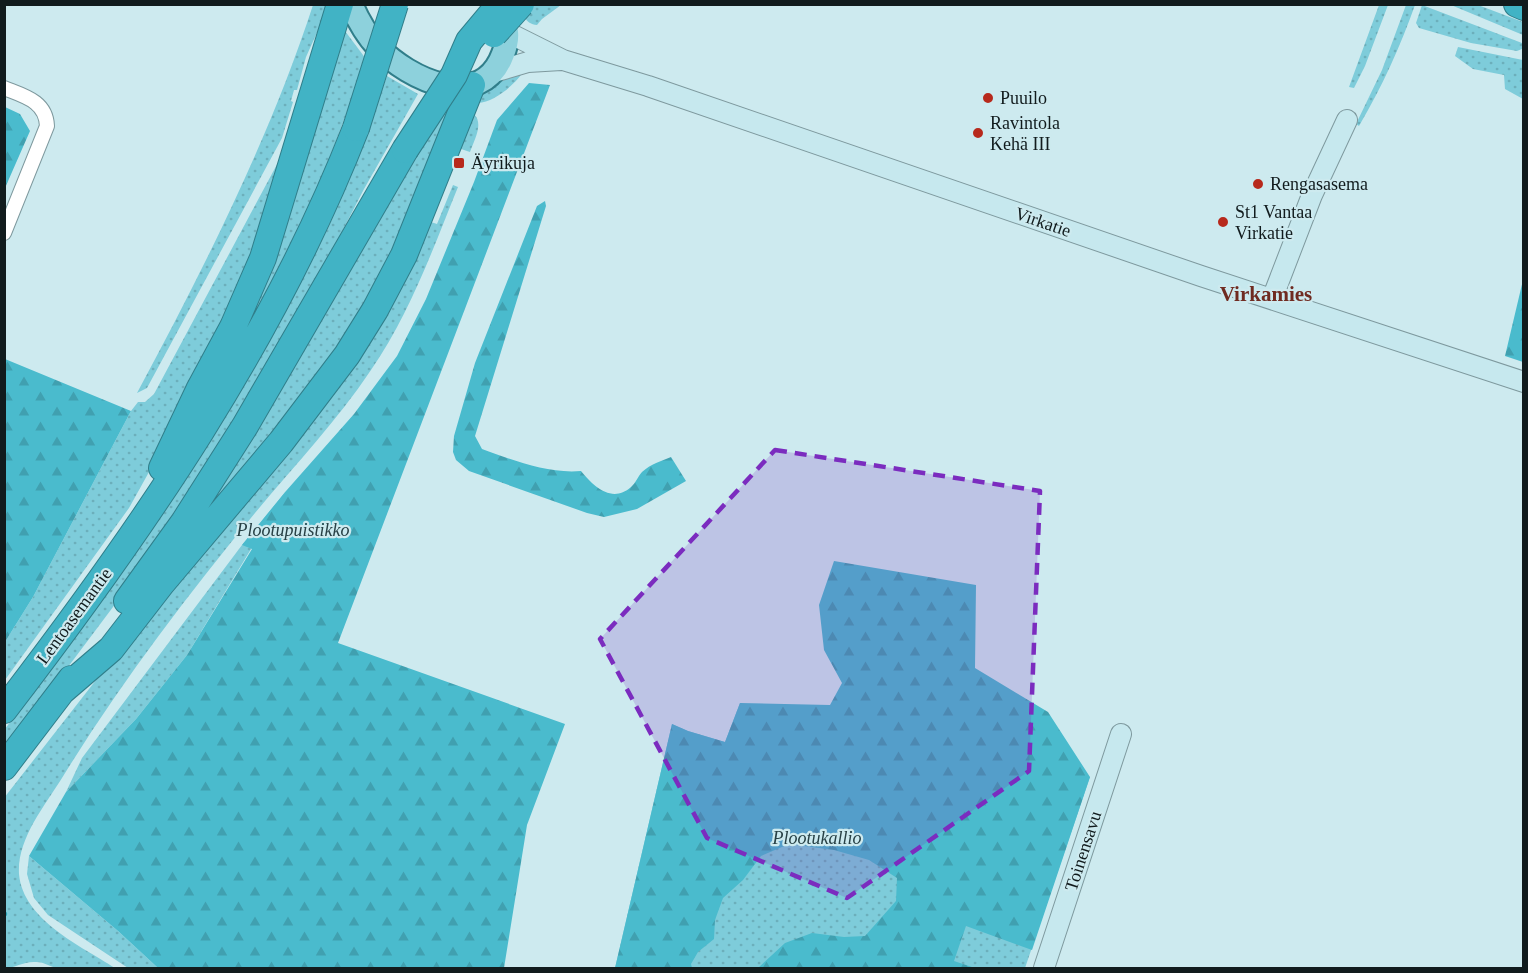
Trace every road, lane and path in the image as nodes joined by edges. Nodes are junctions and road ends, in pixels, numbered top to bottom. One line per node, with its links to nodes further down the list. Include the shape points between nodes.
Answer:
1 (340, 4): 18 (highway, via 263,258 163,466)
2 (351, 4): 12 (main road, via 365,32 403,68 442,86)
3 (395, 4): 18 (highway, bridge, via 356,128 315,227 262,329 181,465)
4 (495, 4): 9 (main road)
5 (500, 4): 12 (highway, bridge, via 469,40)
6 (521, 4): 12 (highway, bridge)
7 (1517, 4): 8 (highway)
8 (1524, 7)
9 (508, 33): 10 (street, Virkatie); 11 (main road)
10 (563, 60): 11 (street, Virkatie, via 528,62); 16 (street, Virkatie)
11 (494, 72): 12 (main road)
12 (463, 80): 19 (highway, bridge, via 405,150 233,446); 19 (highway, via 404,255 347,355 111,649)
13 (4, 88): 15 (street, via 39,105 47,126)
14 (1347, 120): 16 (street, via 1312,195)
15 (4, 233)
16 (1272, 299): 17 (street, Virkatie)
17 (1524, 382)
18 (142, 521): 20 (highway, Lentoasemantie)
19 (62, 691): 22 (highway, Lentoasemantie)
20 (4, 710)
21 (1121, 734): 23 (street, Toinensavu)
22 (4, 768)
23 (1044, 969)

